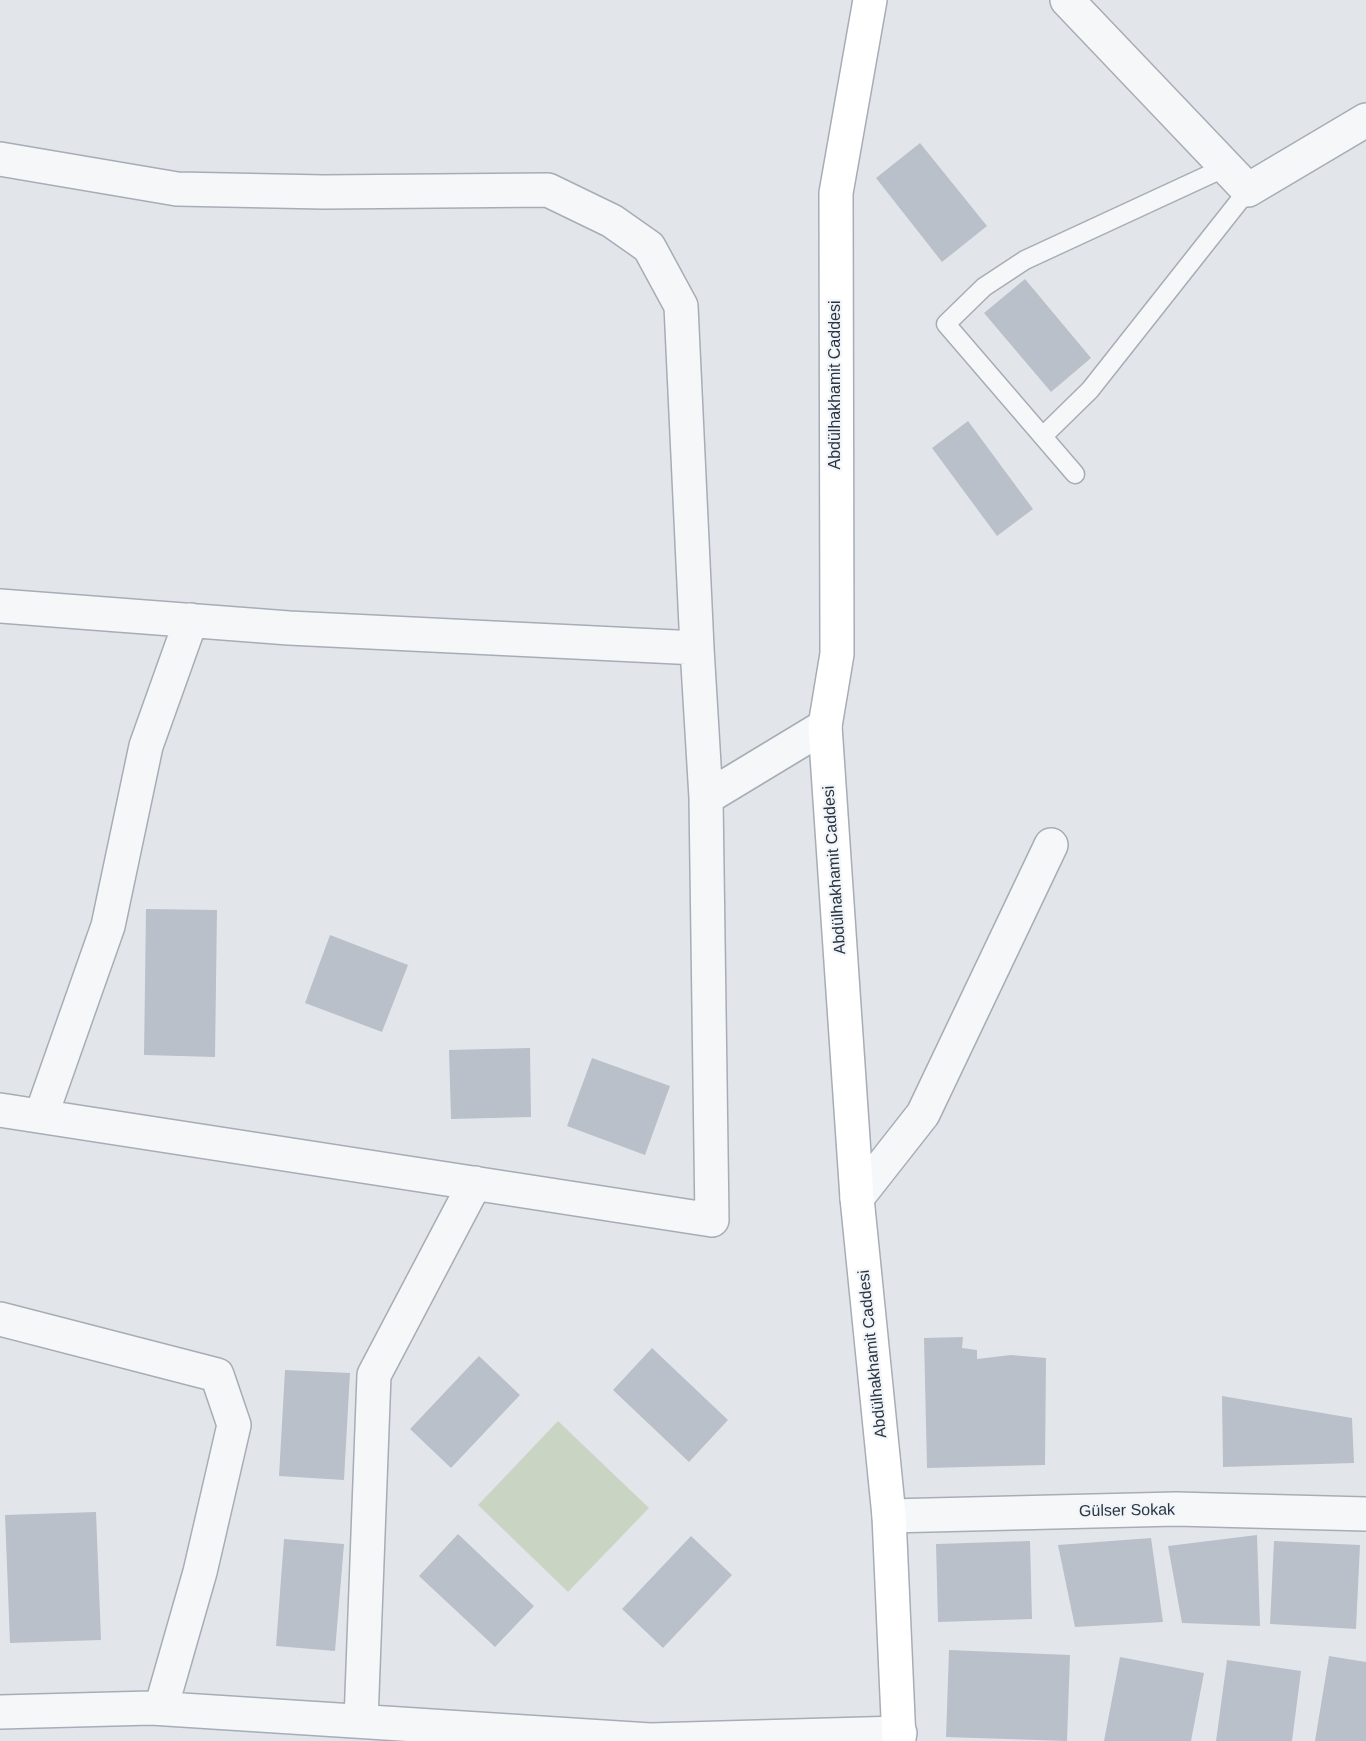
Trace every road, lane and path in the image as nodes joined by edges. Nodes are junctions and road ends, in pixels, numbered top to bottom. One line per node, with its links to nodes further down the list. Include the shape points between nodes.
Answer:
1 (870, 0): 11 (main road, Abdülhakhamit Caddesi, via 836,193 837,654)
2 (1067, 0): 5 (street)
3 (1366, 120): 5 (street)
4 (0, 159): 10 (street, via 177,189 548,190 612,221 649,246 681,306)
5 (1237, 179): 6 (lane, via 1090,390); 6 (lane, via 1025,260 984,287 946,324)
6 (1042, 436): 7 (lane)
7 (1075, 474)
8 (0, 606): 9 (street)
9 (191, 620): 10 (street); 15 (street, via 146,746 108,926)
10 (697, 648): 12 (street)
11 (825, 726): 12 (street); 17 (main road, Abdülhakhamit Caddesi)
12 (706, 798): 16 (street, via 712,1220)
13 (1051, 845): 17 (street, via 923,1114)
14 (0, 1110): 15 (street)
15 (41, 1116): 16 (street)
16 (475, 1183): 23 (street, via 374,1375)
17 (857, 1198): 20 (main road, Abdülhakhamit Caddesi)
18 (0, 1319): 21 (street, via 217,1375 234,1425 200,1572)
19 (1366, 1514): 20 (street, Gülser Sokak, via 1176,1509)
20 (889, 1516): 24 (main road, Abdülhakhamit Caddesi)
21 (161, 1708): 22 (street); 23 (street)
22 (0, 1712)
23 (361, 1721): 24 (street, via 650,1740)
24 (900, 1737)

